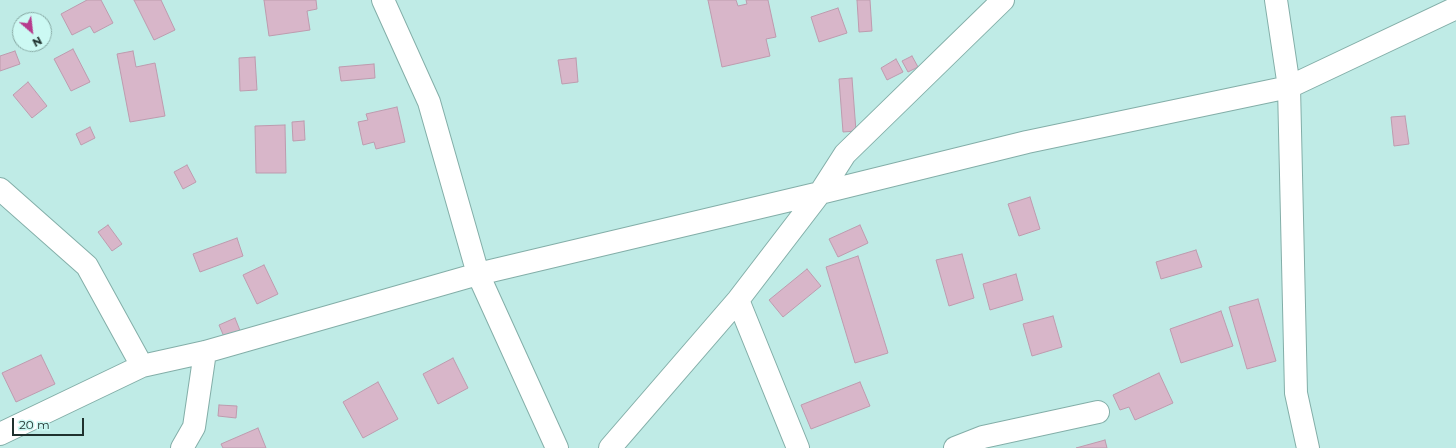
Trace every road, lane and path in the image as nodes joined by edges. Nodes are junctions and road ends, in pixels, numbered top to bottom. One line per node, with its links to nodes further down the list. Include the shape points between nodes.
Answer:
1 (383, 0): 8 (street, via 429,102)
2 (1003, 0): 7 (street, via 845,154)
3 (1276, 0): 5 (street)
4 (1456, 8): 5 (street)
5 (1289, 87): 7 (street, via 1027,142); 19 (street, via 1296,393)
6 (0, 189): 11 (street, via 87,266)
7 (820, 193): 8 (street); 9 (street)
8 (478, 274): 10 (street); 15 (street)
9 (738, 300): 16 (street); 17 (street)
10 (205, 352): 11 (street); 14 (street, via 194,427)
11 (142, 366): 13 (street)
12 (1098, 412): 18 (street, via 983,437)
13 (0, 434)
14 (182, 448)
15 (557, 448)
16 (610, 448)
17 (798, 448)
18 (955, 448)
19 (1308, 448)

